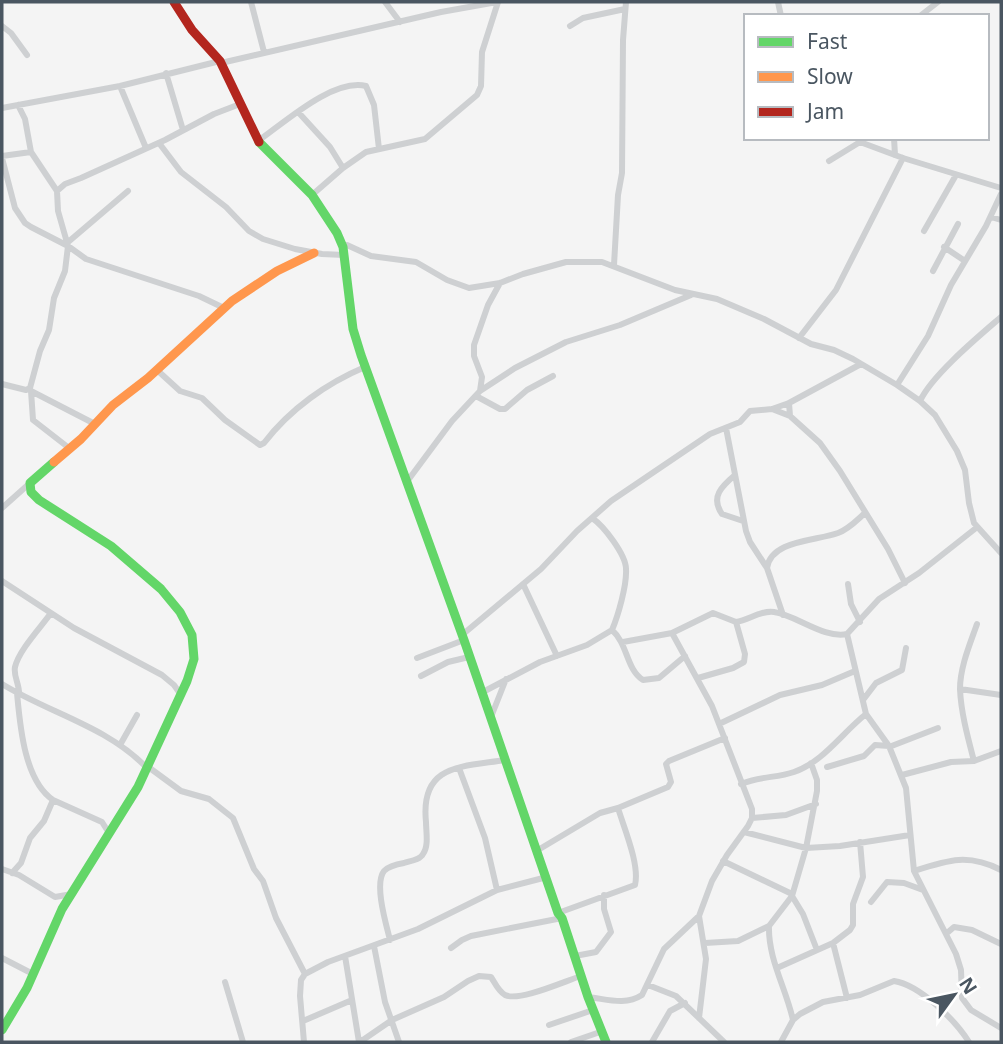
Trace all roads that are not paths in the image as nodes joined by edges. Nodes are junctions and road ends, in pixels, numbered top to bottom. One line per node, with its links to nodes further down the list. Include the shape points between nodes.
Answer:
1 (174, 2): 13 (street)
2 (251, 2): 11 (street)
3 (385, 2): 8 (street)
4 (494, 2): 8 (street); 26 (street, via 477,95 425,139)
5 (938, 2): 7 (street)
6 (626, 6): 10 (street); 48 (street, via 622,173)
7 (923, 14)
8 (400, 22): 11 (street)
9 (2, 26): 12 (street)
10 (570, 26)
11 (264, 52): 13 (street)
12 (27, 55)
13 (221, 62): 14 (street); 16 (street)
14 (166, 73): 15 (street); 20 (street)
15 (120, 86): 17 (street); 25 (street)
16 (240, 104): 20 (street); 22 (street)
17 (18, 105): 18 (street); 27 (street)
18 (2, 108)
19 (299, 113): 22 (street); 26 (street, via 335,89 366,86 374,105); 32 (street)
20 (183, 130): 24 (street)
21 (894, 140): 28 (street)
22 (258, 141): 37 (street)
23 (855, 141): 28 (street); 31 (street)
24 (159, 143): 25 (street); 46 (street, via 181,172 226,207 245,229)
25 (145, 148): 35 (street)
26 (379, 149): 32 (street)
27 (31, 152): 29 (street); 35 (street)
28 (895, 155): 30 (street)
29 (2, 157): 43 (street, via 20,217)
30 (903, 158): 33 (street); 54 (street, via 836,290)
31 (829, 161)
32 (343, 168): 37 (street)
33 (956, 175): 34 (street); 42 (street)
34 (1001, 188)
35 (57, 191): 43 (street)
36 (128, 191): 43 (street)
37 (312, 194): 45 (street)
38 (1001, 194): 39 (street)
39 (991, 217): 40 (street); 47 (street)
40 (1001, 220)
41 (958, 224): 44 (street)
42 (925, 231)
43 (67, 244): 52 (street, via 86,259); 61 (street, via 68,259)
44 (944, 247): 47 (street); 49 (street)
45 (344, 251): 46 (street); 50 (street, via 347,245 371,256 416,262 469,288); 56 (street, via 353,329)
46 (314, 253): 52 (street, via 270,275)
47 (965, 261): 60 (street, via 928,336)
48 (614, 265): 50 (street, via 566,262); 51 (street)
49 (933, 271)
50 (500, 283): 62 (street, via 474,345 482,377)
51 (692, 295): 54 (street, via 717,299); 62 (street, via 566,342 515,368)
52 (224, 308): 57 (street)
53 (1001, 317): 63 (street)
54 (799, 338): 55 (street)
55 (861, 364): 60 (street); 64 (street)
56 (365, 366): 57 (street, via 328,385 260,445 202,398 180,390); 72 (street)
57 (157, 370): 67 (street)
58 (553, 376): 62 (street, via 505,409)
59 (2, 384): 61 (street)
60 (897, 385): 63 (street)
61 (30, 390): 67 (street); 69 (street, via 33,420)
62 (478, 394): 72 (street)
63 (920, 401): 77 (street, via 957,451)
64 (789, 403): 65 (street); 66 (street)
65 (772, 409): 66 (street); 68 (street, via 752,410)
66 (790, 416): 74 (street, via 820,443)
67 (95, 424): 69 (street)
68 (726, 428): 70 (street); 75 (street, via 710,434)
69 (69, 448): 71 (street)
70 (735, 475): 76 (street); 76 (street, via 717,493 716,501 722,514)
71 (30, 483): 73 (street); 107 (street, via 39,500 142,571 178,607 194,651)
72 (406, 483): 92 (street)
73 (2, 508)
74 (865, 513): 79 (street, via 840,532 780,549); 81 (street)
75 (592, 518): 82 (street); 89 (street, via 609,535 625,564)
76 (743, 521): 79 (street)
77 (976, 528): 78 (street); 81 (street)
78 (1001, 553)
79 (767, 568): 85 (street)
80 (2, 582): 84 (street)
81 (905, 583): 86 (street, via 879,599)
82 (523, 584): 92 (street); 95 (street)
83 (848, 584): 86 (street)
84 (51, 613): 106 (street, via 19,658 15,668); 107 (street, via 162,675)
85 (783, 615): 87 (street, via 764,612); 91 (street, via 832,635)
86 (860, 621): 91 (street)
87 (736, 622): 90 (street, via 713,613); 101 (street, via 744,662)
88 (976, 624): 104 (street)
89 (612, 630): 93 (street); 95 (street)
90 (672, 633): 93 (street); 96 (street)
91 (848, 634): 99 (street)
92 (463, 638): 97 (street); 98 (street)
93 (623, 642): 96 (street, via 631,665 643,680 659,678)
94 (906, 648): 109 (street, via 902,670 876,683)
95 (556, 656): 102 (street)
96 (685, 656): 101 (street)
97 (469, 657): 100 (street); 105 (street)
98 (417, 658)
99 (855, 671): 109 (street); 113 (street, via 774,697)
100 (421, 676)
101 (698, 678): 113 (street)
102 (506, 679): 105 (street); 112 (street)
103 (2, 684): 106 (street)
104 (960, 689): 108 (street); 120 (street)
105 (481, 693): 112 (street)
106 (18, 694): 116 (street); 127 (street, via 24,749 37,783)
107 (181, 695): 122 (street)
108 (1001, 695)
109 (863, 699): 110 (street)
110 (866, 714): 117 (street); 121 (street)
111 (137, 715): 116 (street)
112 (491, 719): 119 (street)
113 (719, 724): 115 (street)
114 (938, 728): 117 (street)
115 (725, 738): 126 (street); 129 (street, via 669,761 670,785)
116 (120, 745): 122 (street)
117 (889, 746): 123 (street, via 875,745 864,756); 125 (street)
118 (1001, 751): 120 (street)
119 (505, 760): 124 (street); 136 (street)
120 (974, 761): 125 (street)
121 (811, 763): 126 (street, via 792,773); 128 (street, via 817,780)
122 (146, 766): 132 (street); 167 (street, via 181,790 209,799 233,818)
123 (827, 767)
124 (459, 768): 143 (street, via 485,838); 155 (street, via 435,778 428,791 422,857 391,866 383,875 380,891)
125 (902, 775): 133 (street)
126 (741, 784): 130 (street)
127 (53, 800): 132 (street, via 102,822); 141 (street)
128 (816, 804): 130 (street, via 786,815); 135 (street)
129 (618, 808): 136 (street, via 588,819); 146 (street, via 636,882)
130 (752, 818): 131 (street)
131 (744, 832): 135 (street); 137 (street)
132 (109, 835): 145 (street)
133 (910, 835): 134 (street); 140 (street)
134 (860, 842): 135 (street); 157 (street, via 863,877 853,904 853,925)
135 (806, 848): 147 (street)
136 (537, 850): 142 (street)
137 (723, 861): 147 (street); 152 (street)
138 (2, 869): 141 (street)
139 (1001, 870): 140 (street, via 985,862 957,859)
140 (915, 871): 144 (street)
141 (12, 873): 148 (street)
142 (547, 877): 143 (street); 151 (street)
143 (497, 890): 155 (street)
144 (923, 890): 149 (street, via 887,882); 154 (street)
145 (72, 894): 148 (street); 150 (street)
146 (604, 895): 151 (street); 163 (street, via 611,932 596,952)
147 (792, 895): 153 (street); 161 (street)
148 (55, 897): 150 (street)
149 (871, 902)
150 (62, 909): 166 (street)
151 (560, 915): 160 (street, via 479,934); 163 (street)
152 (698, 916): 156 (street); 170 (street, via 664,948)
153 (769, 926): 156 (street, via 738,941); 165 (street)
154 (947, 933): 158 (street, via 954,926 961,927); 182 (street, via 959,962 964,1001)
155 (390, 940): 159 (street)
156 (705, 943): 177 (street)
157 (833, 943): 161 (street); 172 (street)
158 (1001, 944)
159 (374, 946): 162 (street); 178 (street)
160 (451, 948)
161 (817, 950): 165 (street)
162 (345, 956): 167 (street); 173 (street)
163 (576, 956): 168 (street)
164 (2, 958): 166 (street)
165 (777, 968): 179 (street)
166 (33, 974): 176 (street)
167 (305, 974): 180 (street, via 300,996)
168 (581, 976): 171 (street); 178 (street, via 511,997 501,992 491,977 479,976)
169 (225, 982): 185 (street)
170 (648, 985): 171 (street, via 642,995 628,1001); 174 (street)
171 (588, 998): 175 (street)
172 (847, 998): 179 (street, via 823,1002); 194 (street, via 890,981 906,984 940,1009)
173 (352, 1000): 180 (street); 187 (street)
174 (685, 1003): 177 (street); 191 (street, via 670,1011)
175 (593, 1010): 181 (street); 184 (street)
176 (6, 1016): 183 (street)
177 (699, 1018): 192 (street)
178 (393, 1020): 187 (street); 188 (street)
179 (793, 1020): 193 (street)
180 (303, 1021): 186 (street)
181 (549, 1025)
182 (1001, 1028)
183 (2, 1030)
184 (603, 1031): 189 (street); 190 (street)
185 (243, 1042)
186 (304, 1042)
187 (360, 1042)
188 (399, 1042)
189 (571, 1042)
190 (606, 1042)
191 (650, 1042)
192 (724, 1042)
193 (781, 1042)
194 (969, 1042)

